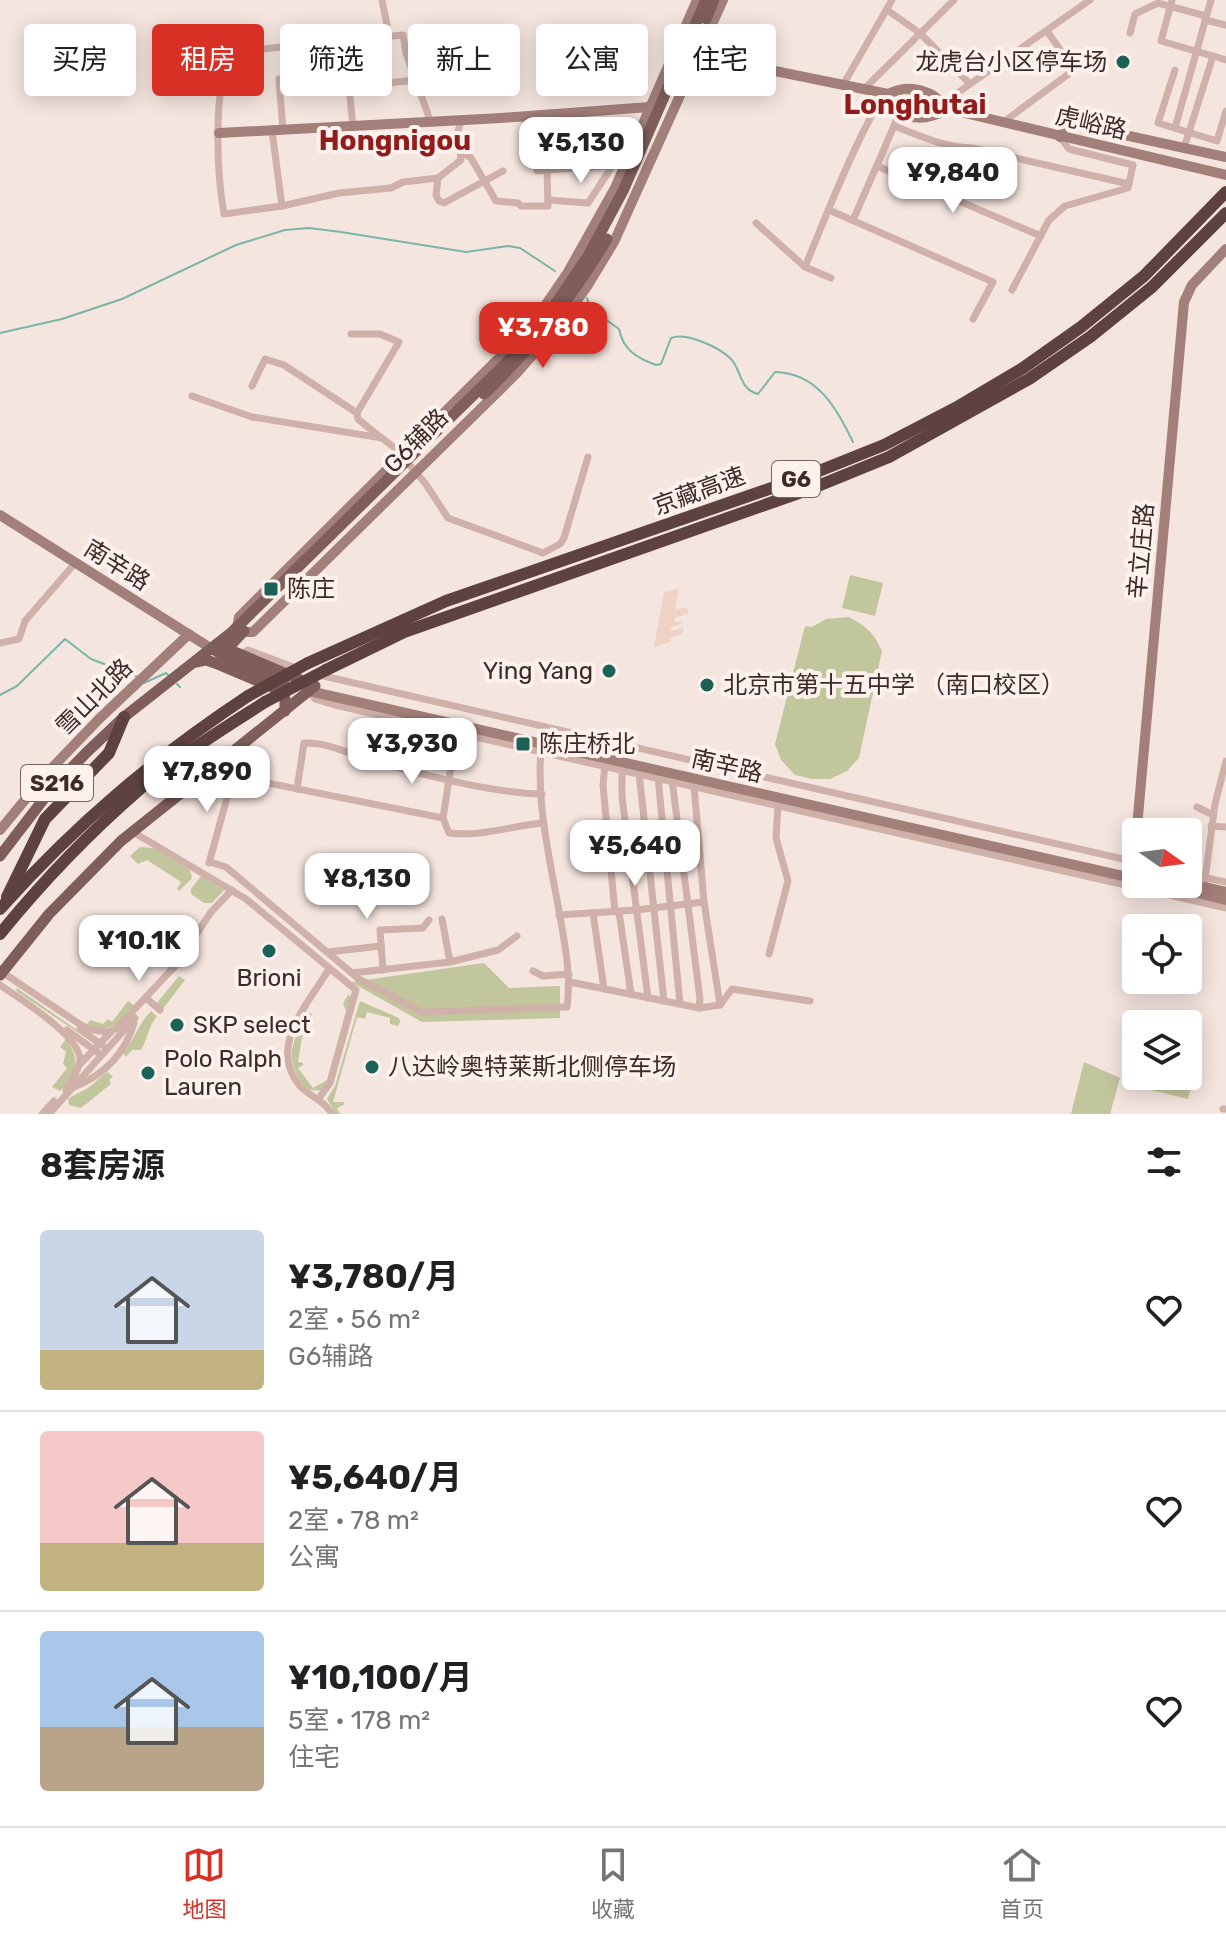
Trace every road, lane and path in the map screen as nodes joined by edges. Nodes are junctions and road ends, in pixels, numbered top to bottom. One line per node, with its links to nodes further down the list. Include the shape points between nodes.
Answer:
1 (382, 0): 13 (street)
2 (697, 0): 37 (street, G6辅路 / S216)
3 (706, 0): 81 (main road, G6辅路 / S216, via 623,191 575,277 526,340)
4 (714, 0): 14 (main road, G6辅路 / S216)
5 (723, 0): 15 (street, G6辅路 / S216)
6 (892, 0): 11 (street)
7 (954, 0): 18 (street)
8 (1090, 0): 17 (street)
9 (1211, 0): 12 (street)
10 (1171, 3): 12 (street); 19 (street, via 1135,14); 22 (street, via 1161,41)
11 (887, 10): 18 (street); 31 (street)
12 (1206, 18): 16 (street); 22 (street)
13 (387, 24)
14 (705, 24)
15 (710, 24)
16 (1226, 25)
17 (1047, 31): 30 (street); 43 (street, via 1074,70)
18 (920, 33): 30 (street); 32 (street)
19 (1130, 33)
20 (392, 35): 24 (street, via 403,35)
21 (280, 47): 49 (street, via 232,52 219,95)
22 (1197, 51): 23 (street); 46 (street)
23 (1213, 56): 25 (street); 48 (street)
24 (408, 58)
25 (1226, 60)
26 (1175, 70): 46 (street, via 1158,123)
27 (776, 72): 31 (street, 虎峪路)
28 (279, 79): 47 (street)
29 (408, 81): 45 (street, via 349,87)
30 (970, 84): 36 (street)
31 (843, 85): 32 (street, 虎峪路)
32 (864, 89): 33 (street, 虎峪路)
33 (888, 94): 36 (street, 虎峪路, via 919,89); 39 (street, via 890,106); 65 (street, via 880,99)
34 (422, 96): 42 (street)
35 (675, 96): 81 (main road, G6辅路 / S216, via 582,281 532,346)
36 (945, 106): 39 (street, via 933,117); 43 (street, 虎峪路)
37 (650, 107): 40 (street); 54 (street, G6辅路 / S216)
38 (1226, 111): 48 (street, via 1217,141)
39 (899, 113): 44 (street)
40 (524, 117): 41 (street); 56 (street, via 537,171)
41 (461, 121): 42 (street); 52 (street)
42 (431, 123): 45 (street)
43 (1002, 123): 50 (street, 虎峪路)
44 (894, 126): 55 (street); 61 (street, via 928,141)
45 (353, 127): 47 (street)
46 (1175, 128): 48 (street)
47 (278, 131): 49 (street); 64 (street)
48 (1189, 132): 51 (street)
49 (219, 133): 64 (street, via 224,214)
50 (1060, 137): 51 (street, via 1065,122); 58 (street, 虎峪路); 61 (street, via 1069,149 1133,165)
51 (1184, 148): 53 (street)
52 (460, 151): 59 (street, via 461,160); 60 (street, via 471,158)
53 (1226, 157)
54 (619, 165): 56 (street); 63 (street, via 588,203); 81 (street, G6辅路 / S216, via 593,232 542,310)
55 (877, 166): 67 (street); 69 (street)
56 (547, 170): 63 (street)
57 (503, 171): 60 (street)
58 (1225, 174)
59 (438, 178): 60 (street, via 436,195 444,203); 64 (street)
60 (485, 182): 63 (street, via 496,201 548,206)
61 (1129, 184): 69 (street, via 1065,206)
62 (1226, 192): 131 (highway, 京藏高速 / G6, bridge, via 1144,276 1081,327 1010,376 909,432 809,475 446,601 248,696 128,782)
63 (548, 200)
64 (282, 206)
65 (829, 210): 67 (street); 71 (street)
66 (1226, 213): 89 (highway, 京藏高速 / G6, via 1152,287 1090,337 1029,379 889,457 404,632)
67 (853, 220): 74 (street, via 993,282)
68 (756, 223): 71 (street)
69 (1041, 236): 73 (street)
70 (1226, 249): 111 (street, 辛立庄路, via 1192,285 1184,302)
71 (805, 267): 72 (street)
72 (831, 278)
73 (1012, 290)
74 (973, 319)
75 (351, 334): 78 (street, via 380,334 399,342)
76 (252, 386): 78 (street, via 265,359 284,365)
77 (192, 396): 79 (street, via 252,417)
78 (357, 413): 79 (street)
79 (382, 438): 81 (street)
80 (588, 457): 81 (street, via 564,538 543,553 448,518)
81 (409, 464): 86 (main road, G6辅路 / S216)
82 (0, 515): 83 (street, 南辛路)
83 (76, 562): 84 (street, 南辛路); 85 (street, via 25,621 19,639)
84 (189, 634): 86 (street, 南辛路); 115 (street, 雪山北路, via 79,739)
85 (0, 643)
86 (219, 648): 87 (main road); 88 (main road, G6辅路 / S216); 90 (main road, via 230,660)
87 (240, 654): 89 (street, via 248,650); 90 (main road)
88 (197, 662): 91 (main road, via 215,663 277,689 285,699); 92 (main road, G6辅路 / S216)
89 (325, 673): 90 (street); 94 (street); 138 (highway, 京藏高速, bridge, via 265,702 142,787 44,880)
90 (312, 689): 91 (main road); 93 (street, 南辛路); 94 (street, 南辛路)
91 (285, 711): 95 (main road)
92 (124, 717): 118 (main road, G6辅路 / S216, via 53,787); 131 (highway, via 109,753 45,819)
93 (460, 729): 94 (street, 南辛路); 102 (street)
94 (542, 740): 97 (street); 106 (street); 117 (street, 南辛路)
95 (227, 758): 100 (street); 116 (main road)
96 (1226, 761): 109 (street)
97 (605, 765): 98 (street); 133 (street)
98 (622, 769): 99 (street); 132 (street)
99 (639, 773): 101 (street); 130 (street)
100 (233, 776): 105 (street); 119 (street)
101 (658, 777): 103 (street); 129 (street)
102 (451, 779): 105 (street, via 315,742 304,743); 106 (street); 110 (street)
103 (672, 780): 104 (street); 128 (street)
104 (694, 786): 107 (street); 127 (street)
105 (297, 789): 110 (street)
106 (542, 794): 112 (street)
107 (778, 805): 117 (street); 142 (street, via 776,838 788,881)
108 (1197, 807): 109 (street)
109 (1213, 815): 113 (street)
110 (443, 818): 112 (street, via 449,833 467,836)
111 (1139, 818)
112 (542, 823): 135 (street)
113 (1211, 826): 114 (street); 122 (street)
114 (1226, 827)
115 (0, 830)
116 (133, 832): 121 (street); 147 (main road, via 49,914)
117 (992, 843): 120 (street, 南辛路); 126 (street)
118 (0, 856)
119 (210, 862): 121 (street); 141 (street, via 226,867)
120 (1122, 867)
121 (203, 872): 124 (street)
122 (1204, 882): 123 (street); 126 (street)
123 (1226, 882)
124 (234, 892): 144 (street); 158 (street, via 187,959)
125 (1202, 893): 126 (street)
126 (1225, 898)
127 (704, 902): 128 (street); 160 (street)
128 (688, 904): 129 (street); 161 (street)
129 (670, 906): 130 (street); 159 (street)
130 (653, 908): 132 (street); 155 (street)
131 (0, 909)
132 (636, 910): 133 (street); 154 (street)
133 (617, 912): 134 (street); 153 (street)
134 (593, 913): 135 (street); 151 (street)
135 (559, 915): 149 (street)
136 (442, 919): 143 (street)
137 (429, 920): 140 (street, via 423,928 380,930)
138 (0, 934)
139 (517, 936): 143 (street, via 498,950)
140 (381, 946): 141 (street); 145 (street)
141 (328, 952): 148 (street)
142 (769, 954)
143 (450, 962): 145 (street)
144 (329, 969): 169 (street, via 356,990 330,1083); 169 (street, via 294,1027 286,1052 298,1083)
145 (383, 970): 148 (street)
146 (533, 971): 149 (street)
147 (1, 973): 152 (street)
148 (352, 973): 149 (street, via 426,1013 567,1007)
149 (570, 978): 151 (street)
150 (0, 985): 157 (street)
151 (604, 989): 153 (street)
152 (28, 990): 164 (street, via 87,1029); 165 (street)
153 (631, 994): 154 (street)
154 (648, 998): 155 (street)
155 (664, 1001): 159 (street)
156 (810, 1001): 160 (street, via 732,989)
157 (25, 1002): 165 (street); 167 (street, via 75,1043)
158 (146, 1002): 162 (street); 163 (street); 164 (street)
159 (680, 1004): 161 (street)
160 (720, 1005): 161 (street)
161 (699, 1008)
162 (160, 1010)
163 (135, 1017): 166 (street); 168 (street, via 114,1062)
164 (116, 1029): 165 (street)
165 (96, 1045): 166 (street); 167 (street)
166 (104, 1051): 168 (street)
167 (79, 1065): 170 (street, via 66,1090)
168 (72, 1087): 171 (street)
169 (319, 1098): 172 (street)
170 (42, 1114)
171 (49, 1114)
172 (332, 1114)

